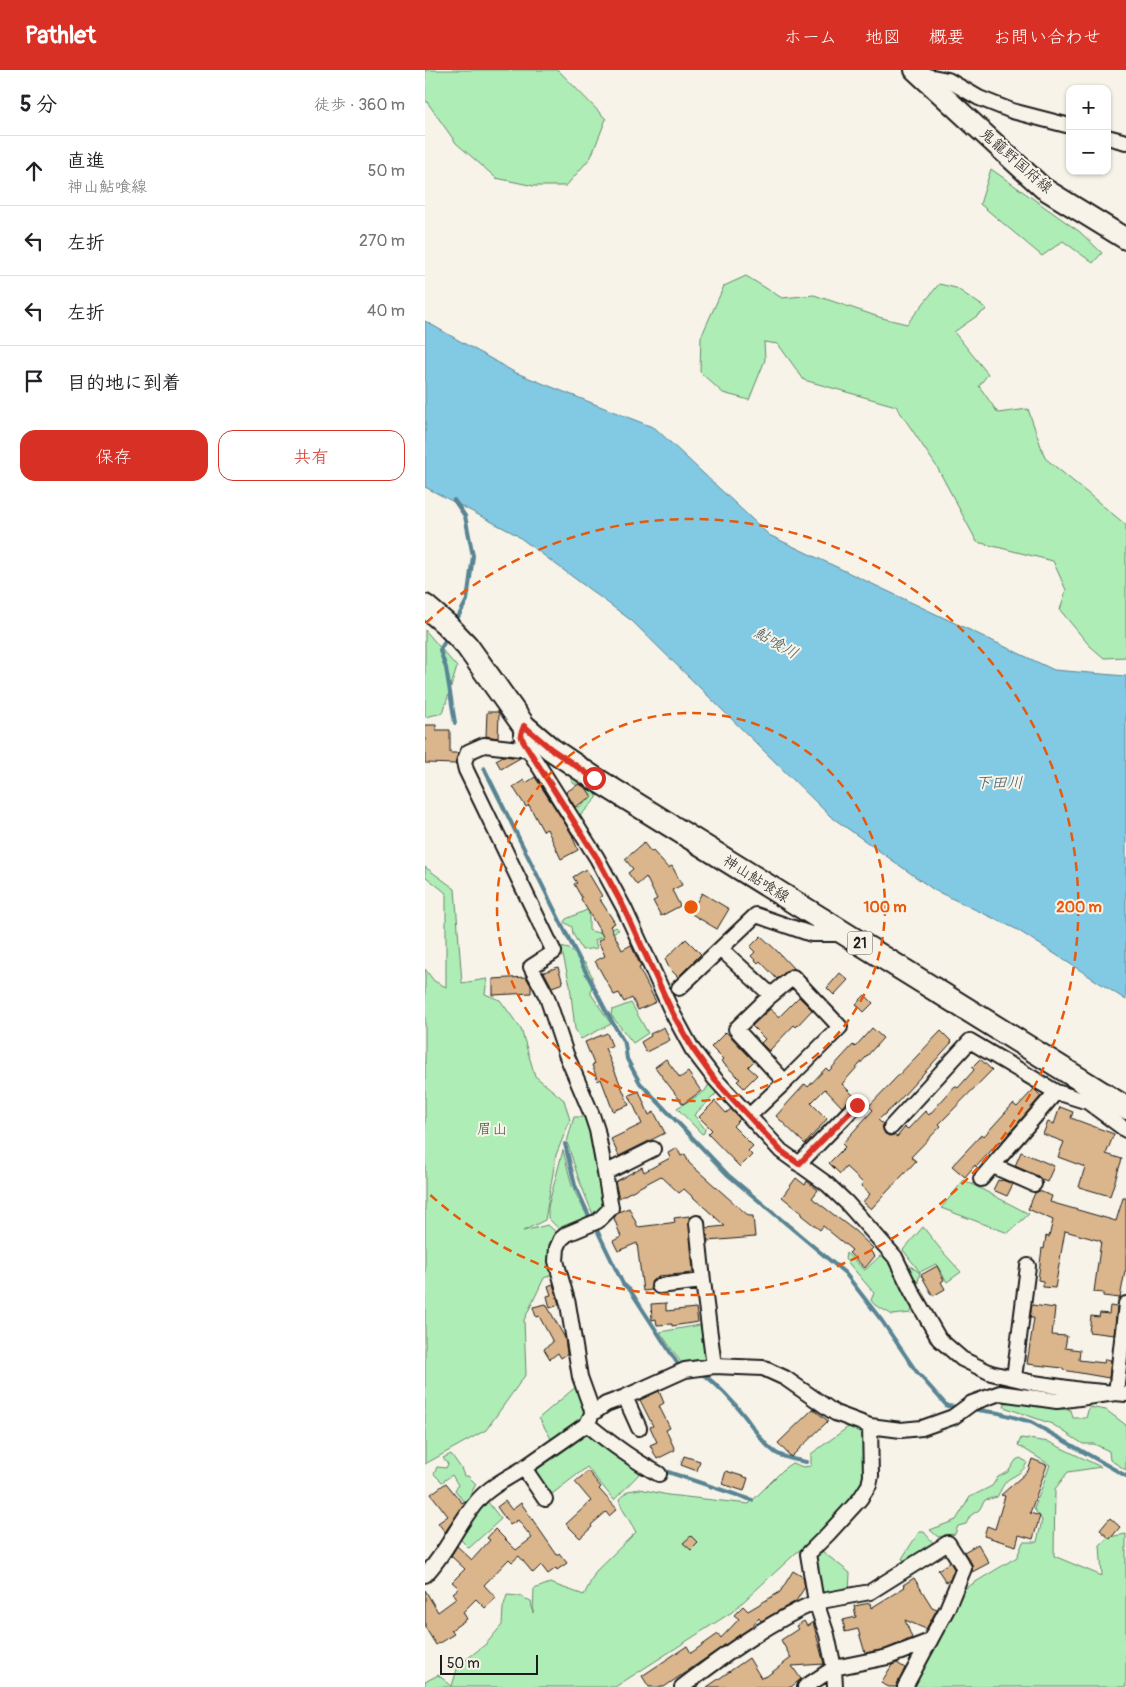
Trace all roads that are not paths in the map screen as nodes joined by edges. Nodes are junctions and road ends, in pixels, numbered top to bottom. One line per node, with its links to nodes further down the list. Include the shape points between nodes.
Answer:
1 (917, 72): 2 (street, via 948,80 979,98 1013,111); 5 (main road, 鬼籠野国府線, via 1043,188)
2 (1066, 125)
3 (1111, 138): 4 (street)
4 (1126, 142)
5 (1126, 239)
6 (430, 610): 7 (main road, 神山鮎喰線 / 21, via 467,646)
7 (524, 726): 8 (street, via 521,734); 9 (main road, 神山鮎喰線 / 21, via 594,778)
8 (529, 750): 18 (street, via 597,858 693,1049 715,1080); 24 (street, via 484,745 468,752 464,762 554,952 531,967 547,997 590,1109)
9 (844, 934): 10 (street, via 811,934 756,916); 15 (main road, 神山鮎喰線 / 21)
10 (721, 949): 11 (street); 12 (street)
11 (679, 988)
12 (771, 995): 13 (street, via 736,1029); 13 (street, via 793,978 840,1027)
13 (785, 1082): 18 (street)
14 (1056, 1092): 15 (street); 19 (street, via 970,1040); 23 (street)
15 (1093, 1096): 17 (main road, 神山鮎喰線 / 21); 20 (street)
16 (857, 1105): 22 (street)
17 (1126, 1108)
18 (749, 1116): 22 (street, via 781,1151)
19 (891, 1127)
20 (1126, 1130)
21 (653, 1149): 24 (street)
22 (799, 1164): 33 (street, via 846,1202 895,1257 939,1339 962,1359 991,1373)
23 (993, 1166): 25 (street); 26 (street)
24 (605, 1173): 36 (street, via 611,1208 598,1221 567,1234 557,1248)
25 (981, 1179)
26 (1034, 1184)
27 (697, 1223): 29 (street)
28 (1028, 1266): 33 (street)
29 (703, 1281): 30 (street); 32 (street)
30 (659, 1286)
31 (1126, 1304): 34 (street)
32 (714, 1366): 35 (street, via 685,1370); 37 (street, via 763,1368 785,1378 835,1414)
33 (1014, 1378): 34 (street, via 1081,1390)
34 (1121, 1393): 37 (street, via 1057,1401 1001,1394 972,1403 953,1417 922,1428 901,1430)
35 (625, 1396): 36 (street, via 606,1404); 38 (street)
36 (590, 1418): 39 (street); 40 (street, via 610,1443)
37 (870, 1426): 43 (street, via 869,1485 829,1534 807,1554)
38 (639, 1428)
39 (524, 1468): 41 (street); 42 (street, via 481,1497)
40 (659, 1474)
41 (545, 1499)
42 (425, 1575)
43 (816, 1602): 44 (street, via 870,1592 948,1543 964,1568); 45 (street); 46 (street, via 795,1611)
44 (930, 1640): 45 (street, via 888,1657); 49 (street)
45 (834, 1668): 47 (street); 48 (street)
46 (682, 1687)
47 (805, 1687)
48 (835, 1687)
49 (905, 1687)

